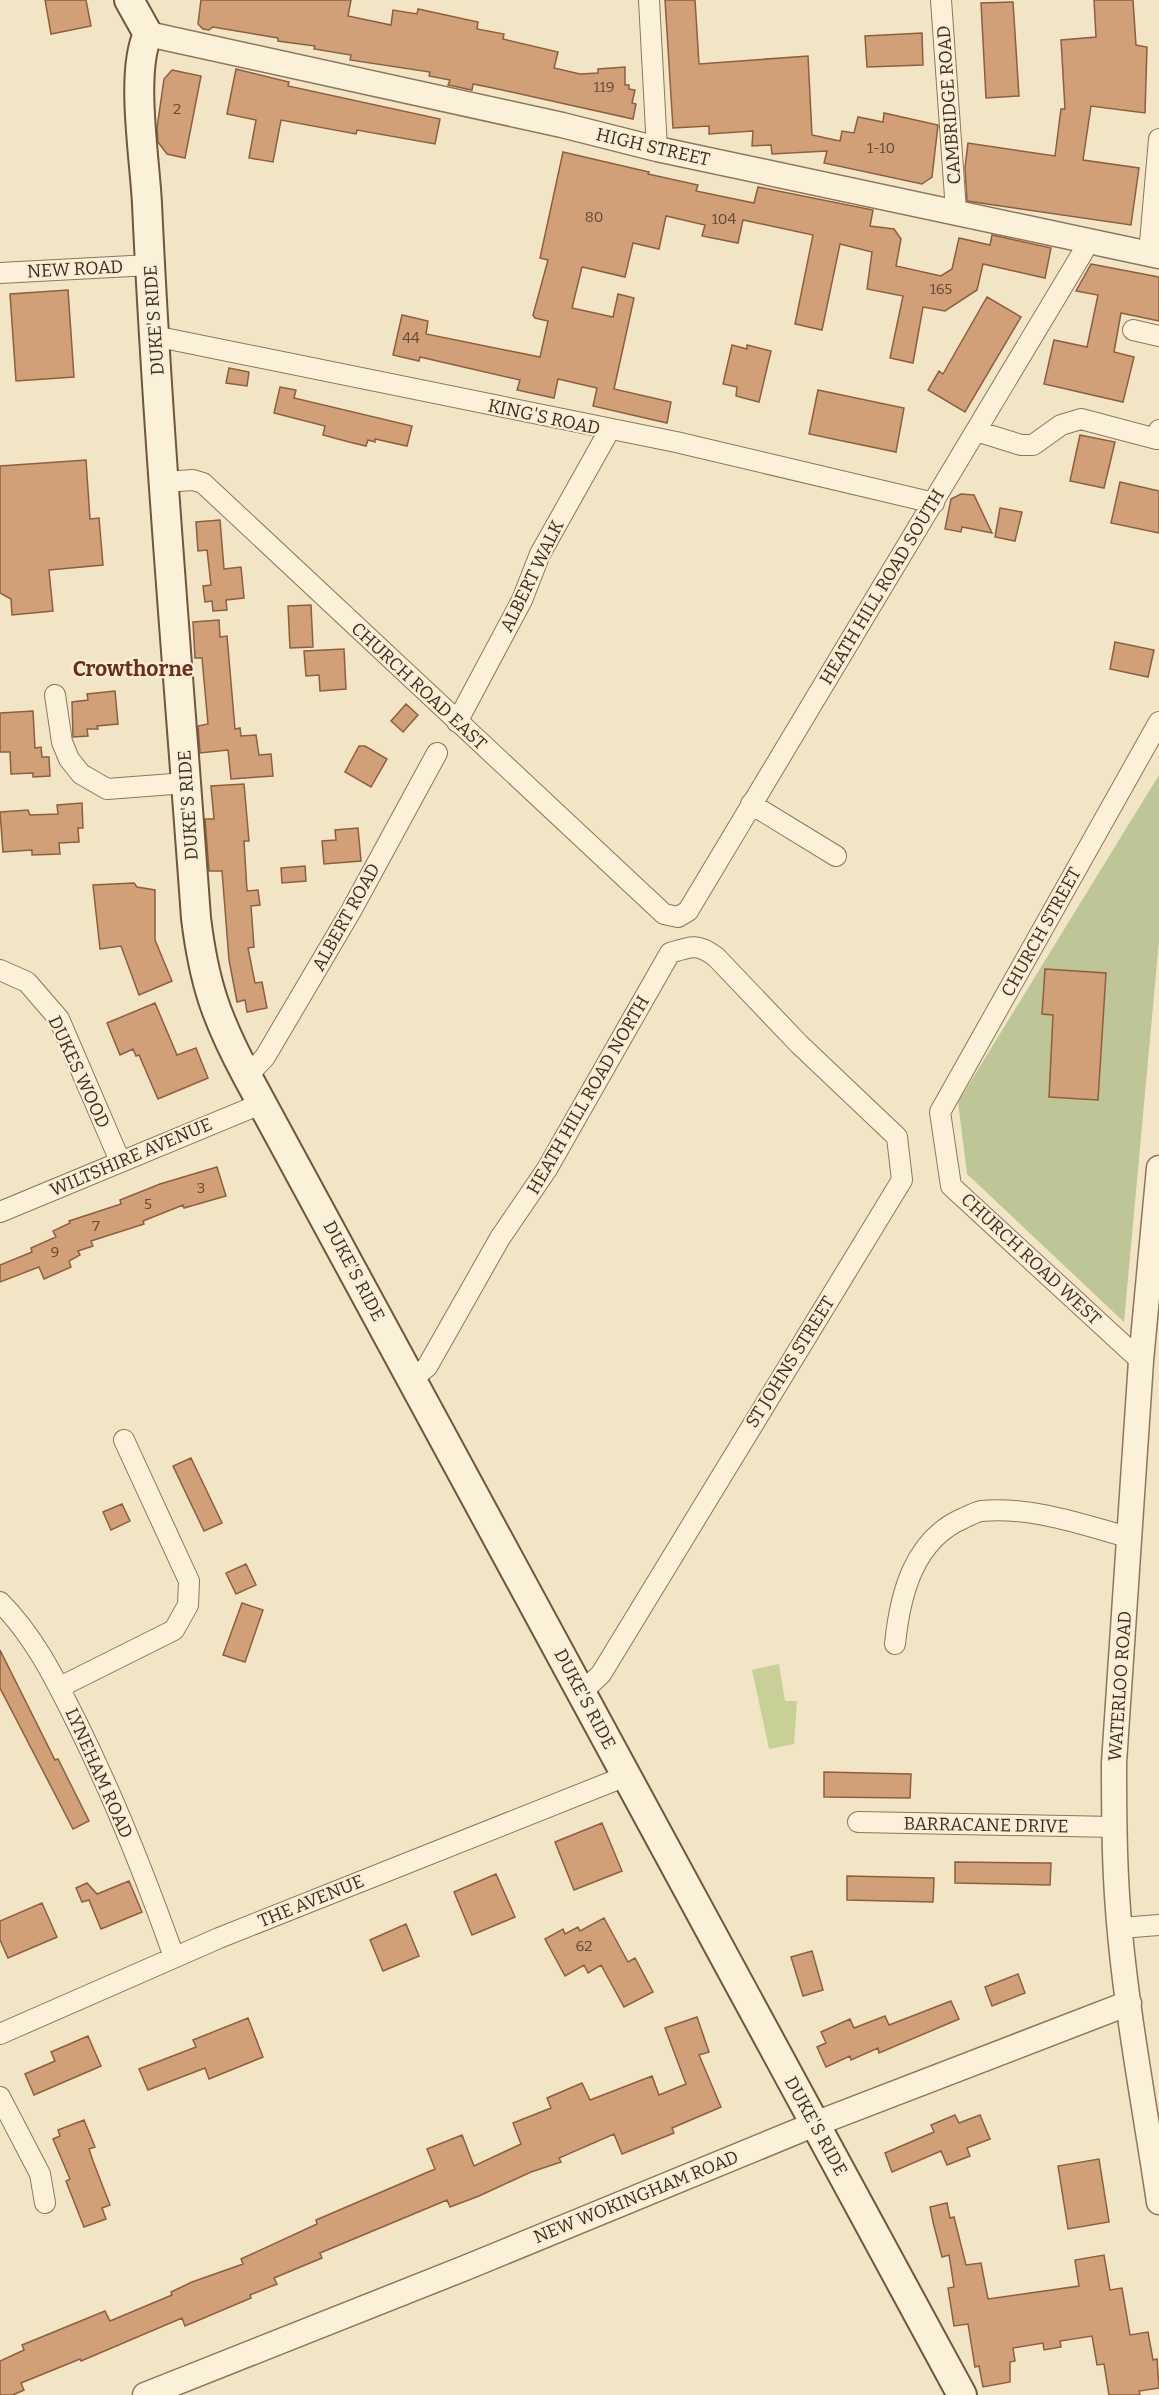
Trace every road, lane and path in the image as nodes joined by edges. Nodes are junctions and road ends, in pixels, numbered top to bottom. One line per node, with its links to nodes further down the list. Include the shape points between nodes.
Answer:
1 (129, 0): 4 (main road)
2 (649, 0): 6 (street)
3 (941, 0): 7 (street, CAMBRIDGE ROAD)
4 (148, 34): 6 (street, HIGH STREET); 10 (main road, DUKE'S RIDE, via 142,48 140,86)
5 (1159, 139): 9 (street)
6 (657, 149): 7 (street, HIGH STREET)
7 (956, 211): 8 (street, HIGH STREET)
8 (1086, 240): 9 (street, HIGH STREET); 17 (street, HEATH HILL ROAD SOUTH, via 1083,252)
9 (1154, 255)
10 (150, 265): 11 (street, NEW ROAD); 13 (main road, DUKE'S RIDE)
11 (0, 273)
12 (1133, 330): 14 (street)
13 (154, 336): 16 (street, KING'S ROAD); 18 (main road, DUKE'S RIDE)
14 (1159, 336)
15 (1159, 430): 17 (street, via 1157,439 1082,419 1061,425 1033,445)
16 (609, 431): 19 (street, KING'S ROAD, via 676,442); 21 (street, ALBERT WALK, via 540,554 522,600)
17 (976, 431): 19 (street, HEATH HILL ROAD SOUTH)
18 (165, 482): 21 (street, CHURCH ROAD EAST, via 203,483); 24 (main road, DUKE'S RIDE)
19 (934, 503): 25 (street, HEATH HILL ROAD SOUTH)
20 (55, 695): 24 (street, via 62,742 81,774 107,789)
21 (457, 722): 27 (street, CHURCH ROAD EAST)
22 (1159, 722): 32 (street, CHURCH STREET, via 940,1112)
23 (436, 753): 30 (street, ALBERT ROAD, via 351,911 265,1057)
24 (186, 783): 30 (main road, DUKE'S RIDE, via 195,918 205,977 222,1028)
25 (750, 804): 26 (street); 27 (street, HEATH HILL ROAD SOUTH, via 688,911 678,917)
26 (836, 856)
27 (664, 914)
28 (0, 970): 33 (street, DUKES WOOD, via 27,982 58,1020)
29 (799, 1044): 38 (street, HEATH HILL ROAD NORTH, via 704,947 670,953 547,1169 500,1238 427,1367); 44 (street, ST JOHNS STREET, via 897,1137 902,1180 601,1674)
30 (247, 1076): 31 (main road, DUKE'S RIDE)
31 (262, 1102): 33 (street, WILTSHIRE AVENUE); 38 (main road, DUKE'S RIDE)
32 (944, 1146): 37 (street, CHURCH ROAD WEST, via 951,1186)
33 (120, 1161): 35 (street, WILTSHIRE AVENUE)
34 (1159, 1168): 36 (street, WATERLOO ROAD)
35 (0, 1212)
36 (1154, 1289): 37 (street, WATERLOO ROAD)
37 (1141, 1361): 40 (street, WATERLOO ROAD)
38 (412, 1379): 44 (main road, DUKE'S RIDE)
39 (124, 1440): 43 (street, via 189,1581 188,1605 174,1630)
40 (1131, 1538): 42 (street, via 1066,1520 1016,1512 980,1511 948,1524 924,1548 906,1583); 47 (street, WATERLOO ROAD, via 1114,1763)
41 (0, 1602): 43 (street, LYNEHAM ROAD, via 22,1625)
42 (895, 1644)
43 (60, 1687): 50 (street, LYNEHAM ROAD, via 104,1776)
44 (582, 1692): 45 (main road, DUKE'S RIDE)
45 (626, 1776): 50 (street, THE AVENUE); 54 (main road, DUKE'S RIDE)
46 (858, 1822): 47 (street, BARRACANE DRIVE)
47 (1114, 1827): 49 (street, WATERLOO ROAD)
48 (1159, 1925): 49 (street)
49 (1121, 1928): 51 (street, WATERLOO ROAD)
50 (174, 1957): 52 (street, THE AVENUE)
51 (1129, 2003): 54 (street, NEW WOKINGHAM ROAD); 55 (street, WATERLOO ROAD)
52 (0, 2034)
53 (0, 2097): 56 (street, via 39,2174)
54 (814, 2124): 57 (street, NEW WOKINGHAM ROAD); 58 (main road, DUKE'S RIDE)
55 (1159, 2202)
56 (45, 2203)
57 (145, 2395)
58 (962, 2395)

